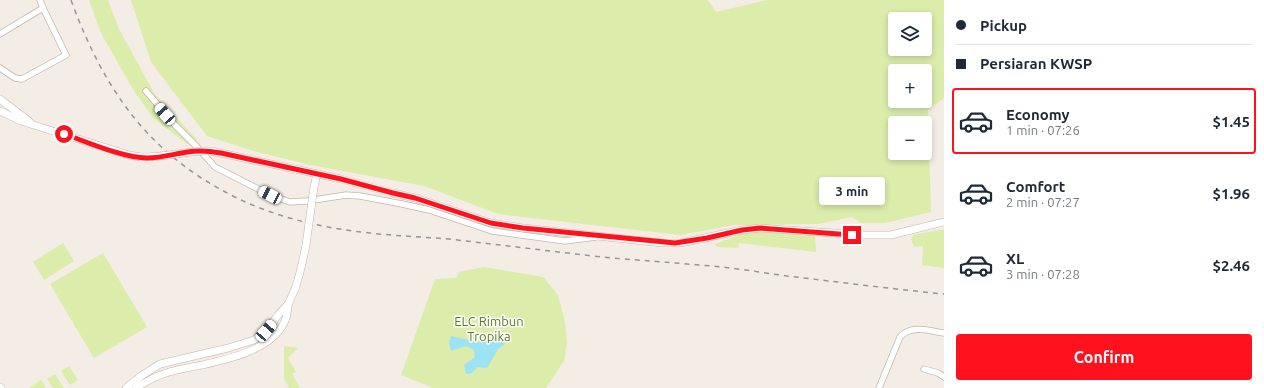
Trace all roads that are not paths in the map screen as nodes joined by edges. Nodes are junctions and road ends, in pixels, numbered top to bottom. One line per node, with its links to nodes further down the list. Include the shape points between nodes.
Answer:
1 (40, 0): 2 (street)
2 (43, 8): 3 (street); 4 (street, via 66,55 22,79 15,78)
3 (0, 34)
4 (0, 68)
5 (146, 91): 11 (street, via 215,167 270,195 290,202 346,195 360,196 429,210 499,232 565,241)
6 (0, 100): 8 (street)
7 (0, 111): 8 (street)
8 (37, 126): 9 (street, bridge, via 141,158 189,151 211,151)
9 (317, 174): 11 (street, via 415,198 491,223); 12 (street, bridge, via 302,264)
10 (944, 222): 11 (street, via 891,235 751,229 678,243)
11 (600, 236)
12 (289, 303): 16 (street, via 260,336 203,355 160,364); 17 (street, via 283,325 265,344 245,353 168,371)
13 (944, 332): 18 (street, via 915,329 904,333)
14 (924, 369): 15 (street, via 938,372)
15 (944, 377)
16 (126, 388)
17 (136, 388)
18 (879, 388)

